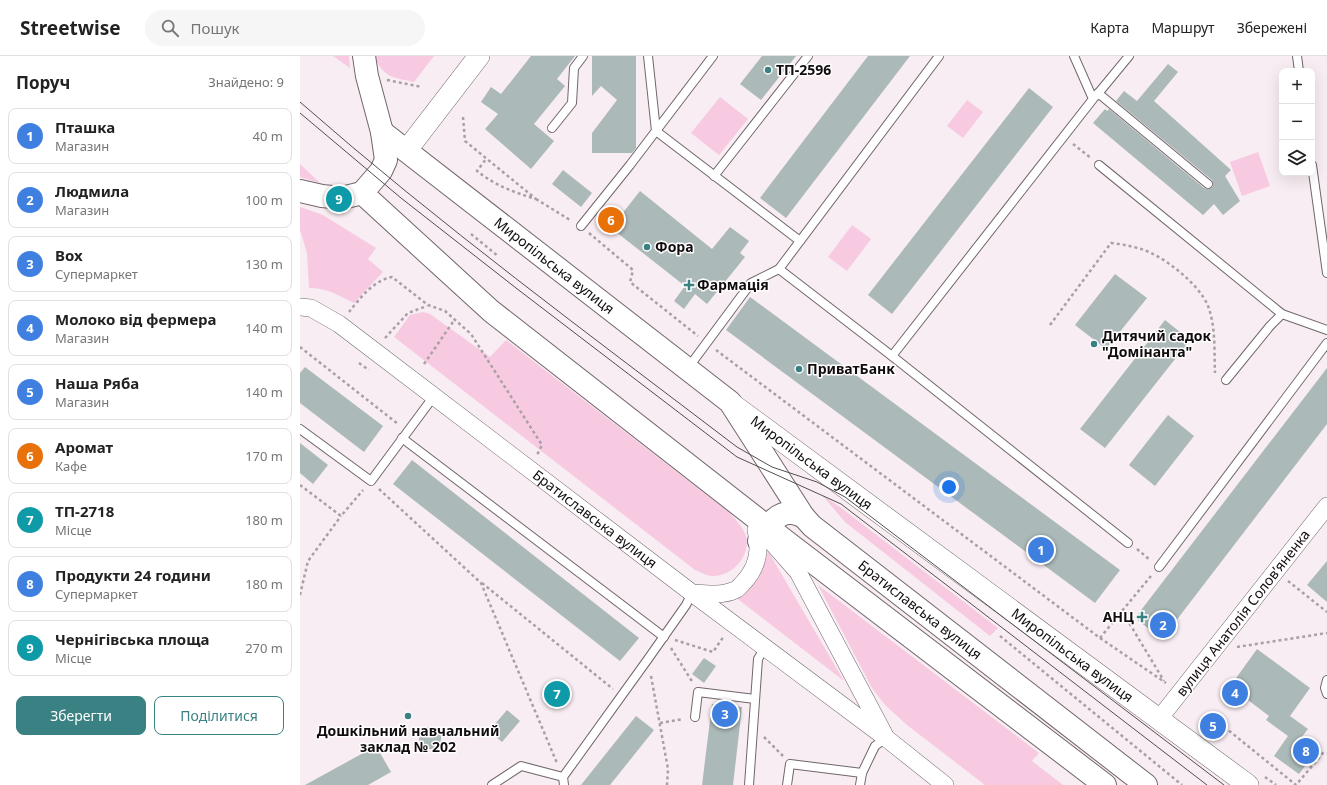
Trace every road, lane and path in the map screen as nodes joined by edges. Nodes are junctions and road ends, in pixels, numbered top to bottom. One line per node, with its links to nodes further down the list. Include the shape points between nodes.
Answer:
1 (364, 56): 18 (main road)
2 (479, 56): 20 (street)
3 (583, 56): 16 (lane, via 574,68 572,103)
4 (648, 56): 17 (lane)
5 (713, 56): 17 (lane)
6 (808, 56): 23 (lane)
7 (938, 56): 31 (lane)
8 (1074, 56): 14 (lane)
9 (1129, 56): 14 (lane)
10 (1297, 56): 11 (lane)
11 (1299, 68)
12 (384, 80): 13 (path)
13 (422, 87)
14 (1095, 96): 19 (lane); 25 (lane)
15 (463, 117): 21 (path, via 465,141)
16 (552, 128)
17 (656, 131): 23 (lane); 29 (lane)
18 (382, 132): 20 (main road, Миропільська вулиця); 27 (main road, via 386,160 381,171)
19 (1064, 137): 22 (path); 45 (lane)
20 (406, 151): 47 (main road, Миропільська вулиця)
21 (486, 159): 28 (path); 28 (path, via 477,171 490,181 511,191)
22 (1099, 165): 37 (lane)
23 (714, 176): 31 (lane)
24 (1314, 176): 34 (lane)
25 (1208, 184)
26 (300, 192): 27 (main road, via 342,198)
27 (362, 193): 59 (main road, Братиславська вулиця, via 491,311)
28 (536, 199): 29 (path)
29 (581, 226): 43 (path, via 633,270 630,282)
30 (471, 234): 32 (path)
31 (800, 241): 33 (lane)
32 (498, 256)
33 (779, 269): 43 (lane, via 751,284); 45 (lane)
34 (1327, 273)
35 (300, 307): 49 (street, Братиславська вулиця, via 311,308 339,324)
36 (352, 308): 41 (path, via 373,285 384,278 392,277 428,305 408,313)
37 (1282, 314): 40 (lane); 48 (lane)
38 (454, 319): 46 (path)
39 (1050, 325): 48 (path, via 1111,243 1143,249 1164,260 1202,293 1213,328 1215,373)
40 (1327, 330)
41 (387, 336)
42 (1327, 343): 61 (lane)
43 (707, 344): 47 (lane); 72 (path)
44 (300, 347): 52 (path)
45 (892, 356): 60 (lane)
46 (424, 364)
47 (687, 369): 50 (main road, Миропільська вулиця)
48 (1226, 380)
49 (434, 396): 52 (lane); 64 (street, Братиславська вулиця)
50 (730, 402): 58 (main road, Братиславська вулиця); 82 (street, Миропільська вулиця)
51 (300, 429): 54 (lane)
52 (408, 431): 53 (lane)
53 (402, 438): 54 (lane); 71 (lane)
54 (371, 481): 57 (path); 62 (path)
55 (300, 485): 57 (path)
56 (1325, 512): 74 (street, вулиця Анатолія Соловʼяненка)
57 (341, 516): 65 (path, via 308,561)
58 (803, 516): 59 (main road, via 790,513 780,515); 98 (main road, Братиславська вулиця, via 812,526)
59 (760, 529): 64 (street, via 757,561 749,578 736,590 718,594); 86 (street, Братиславська вулиця, via 798,572); 97 (main road, Братиславська вулиця)
60 (1128, 543): 61 (path)
61 (1159, 567): 66 (path)
62 (481, 583): 79 (path); 90 (path)
63 (1292, 585): 67 (path)
64 (692, 593): 71 (lane); 73 (street, Братиславська вулиця)
65 (300, 595)
66 (1122, 611): 72 (path); 72 (path, via 1166,683)
67 (1327, 612)
68 (1327, 633): 74 (path)
69 (725, 635): 71 (path, via 713,652)
70 (1000, 636): 99 (path)
71 (664, 637): 75 (lane); 77 (path)
72 (1100, 638)
73 (765, 647): 80 (lane, via 758,659); 86 (street, Братиславська вулиця)
74 (1213, 651): 82 (street, вулиця Анатолія Соловʼяненка)
75 (648, 660): 79 (lane); 83 (path)
76 (1327, 680): 78 (lane)
77 (698, 692): 80 (lane); 81 (lane)
78 (1327, 694)
79 (621, 696): 90 (lane)
80 (755, 699): 84 (lane)
81 (695, 717): 83 (path)
82 (1159, 719): 100 (street, Миропільська вулиця)
83 (660, 723): 92 (path, via 668,769)
84 (753, 725): 88 (path); 93 (lane)
85 (1203, 729): 87 (path, via 1212,717 1296,785 1322,753)
86 (886, 738): 89 (lane, via 875,746); 96 (street, Братиславська вулиця)
87 (1327, 753)
88 (790, 764): 89 (lane); 94 (lane)
89 (862, 773): 95 (lane)
90 (563, 781): 91 (lane, via 521,766)
91 (492, 785)
92 (667, 785)
93 (749, 785)
94 (787, 785)
95 (860, 785)
96 (945, 785)
97 (1105, 785)
98 (1146, 785)
99 (1182, 785)
100 (1248, 785)

